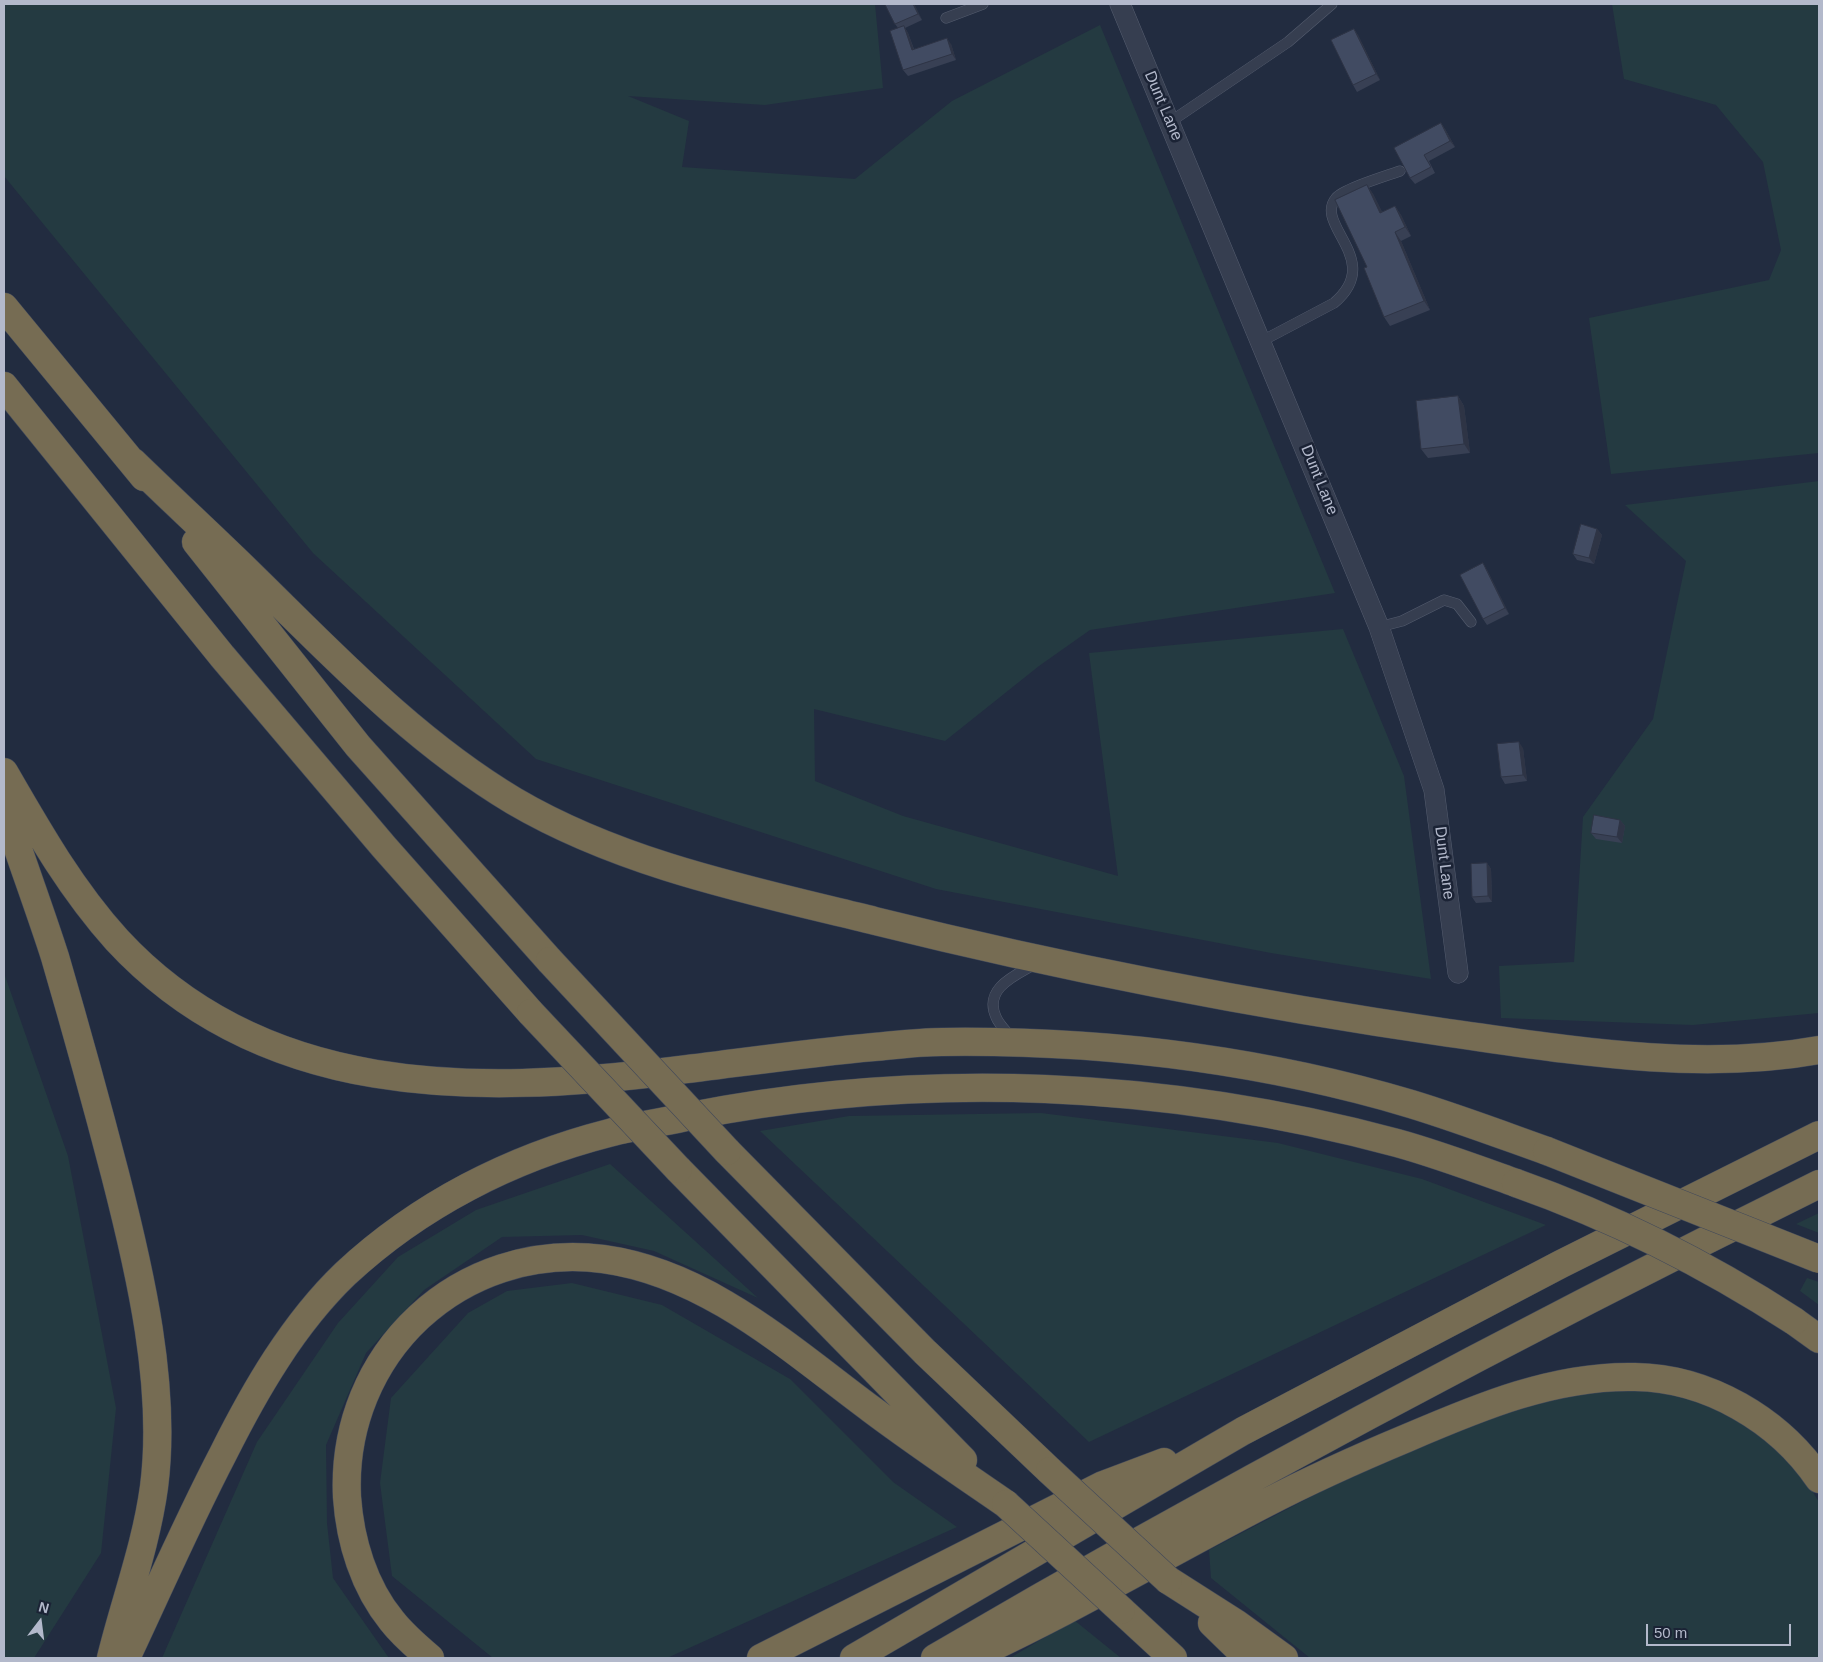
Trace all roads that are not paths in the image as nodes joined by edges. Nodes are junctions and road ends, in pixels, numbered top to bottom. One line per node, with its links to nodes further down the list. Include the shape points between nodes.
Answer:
1 (983, 4): 4 (lane)
2 (1120, 4): 5 (street, Dunt Lane)
3 (1332, 4): 5 (lane, via 1288,42)
4 (946, 18)
5 (1170, 122): 8 (street, Dunt Lane)
6 (1400, 171): 8 (lane, via 1342,194 1333,202 1332,218 1354,268 1350,286 1343,295 1334,303)
7 (4, 307): 10 (highway)
8 (1262, 341): 12 (street, Dunt Lane)
9 (4, 386): 25 (highway, bridge, via 222,656 384,847 531,1012 678,1169)
10 (133, 462): 15 (highway, via 380,701 464,769 518,803 620,850 680,870); 26 (highway, bridge, via 358,746 550,961 727,1151 925,1352)
11 (1471, 622): 12 (lane, via 1457,604 1444,600 1402,621)
12 (1379, 627): 16 (street, Dunt Lane, via 1434,790)
13 (4, 772): 17 (highway, via 55,860 87,905 120,943 178,993 212,1016 311,1061 350,1071 426,1081 525,1083 611,1078 821,1052 935,1042)
14 (4, 807): 27 (highway, via 54,955 90,1077 124,1212 147,1326 156,1417 154,1486 137,1567)
15 (1041, 961): 17 (lane, via 1002,982 994,1000 996,1017); 18 (highway, via 1372,1021 1575,1050 1702,1058 1758,1057)
16 (1458, 973)
17 (1015, 1042): 21 (highway, bridge, via 1150,1052 1286,1074 1411,1104 1547,1151)
18 (1819, 1050)
19 (1819, 1135): 23 (highway, via 1561,1264)
20 (1819, 1184): 32 (highway, via 1625,1280 1388,1404 1196,1508)
21 (1819, 1259)
22 (1819, 1339): 28 (highway, bridge, via 1704,1266 1570,1202 1399,1144 1330,1127 1104,1092 978,1088 863,1091 738,1107 611,1132 490,1175 416,1219 342,1277 313,1310 265,1377 235,1429)
23 (1243, 1431): 30 (highway, via 1103,1485); 31 (highway)
24 (1819, 1479): 33 (highway, via 1787,1440 1764,1421 1701,1390 1669,1380 1636,1376 1565,1383 1465,1412 1365,1456 1265,1503 1034,1628)
25 (1006, 1504): 29 (highway, via 904,1434 772,1335 689,1285 629,1264 604,1259 550,1257 525,1262 471,1280 434,1302 417,1318 398,1338 372,1377 351,1438 348,1507 359,1557 390,1620); 34 (highway, bridge)
26 (1168, 1580): 35 (highway); 36 (highway)
27 (111, 1658)
28 (126, 1658)
29 (430, 1658)
30 (761, 1658)
31 (854, 1658)
32 (935, 1658)
33 (969, 1658)
34 (1173, 1658)
35 (1248, 1658)
36 (1284, 1658)

